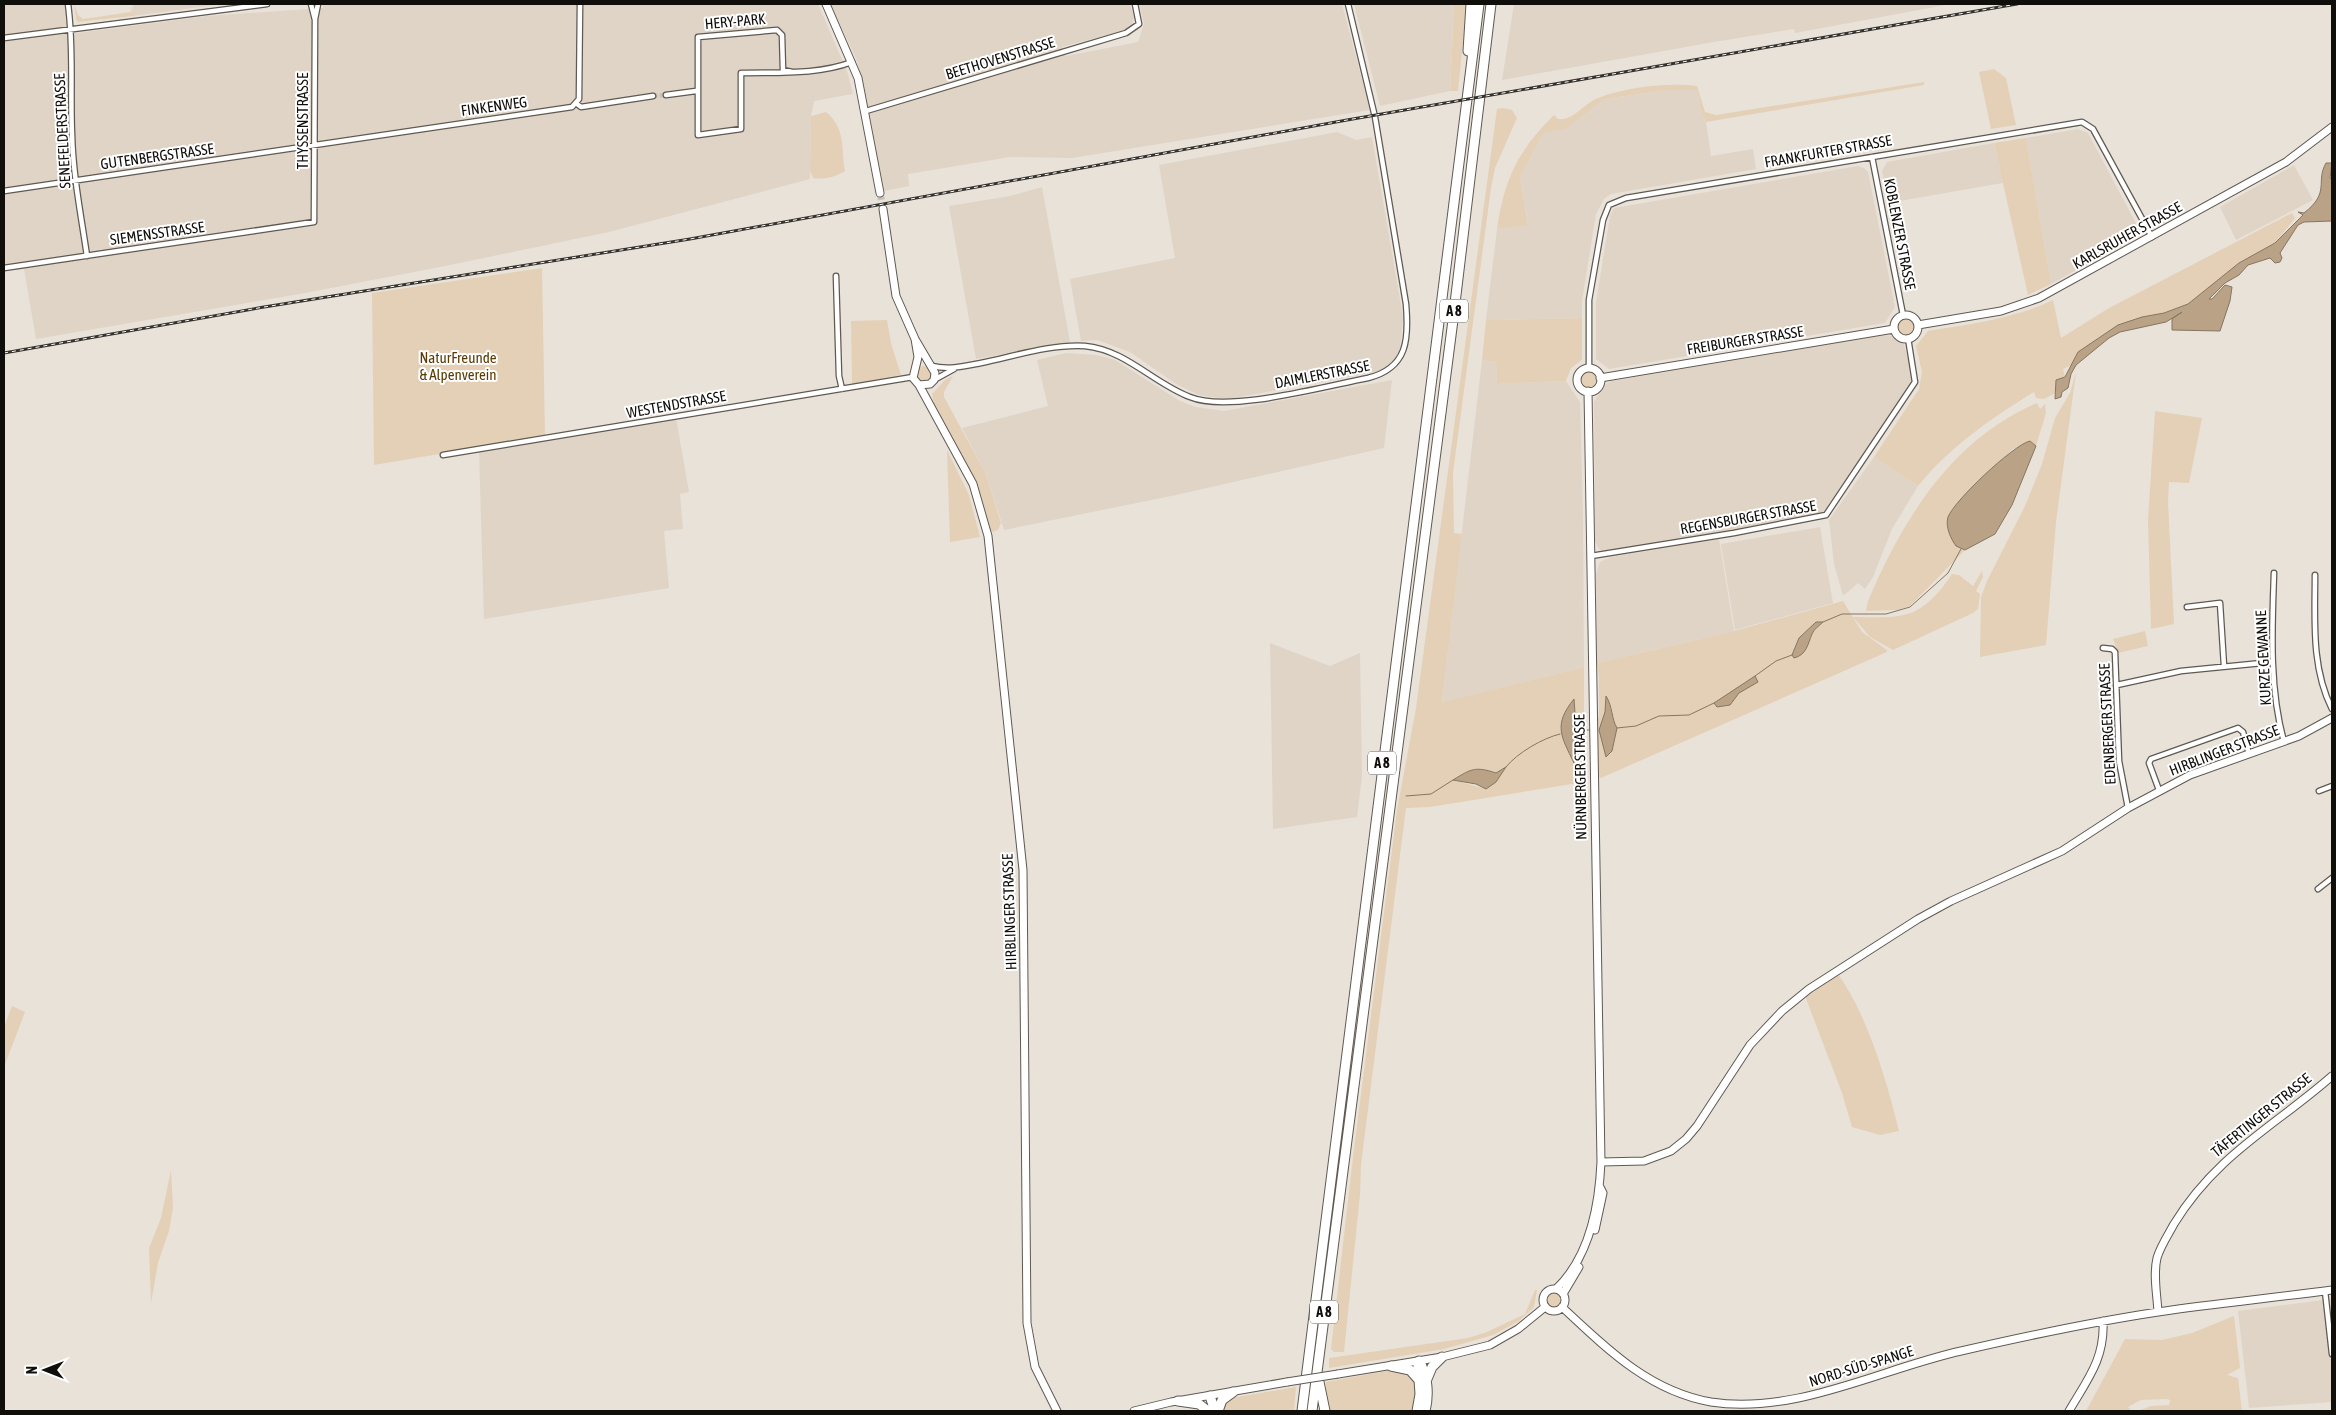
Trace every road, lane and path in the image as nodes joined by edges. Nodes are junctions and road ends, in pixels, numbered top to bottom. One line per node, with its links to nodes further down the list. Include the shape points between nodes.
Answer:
1 (68, 4): 12 (street, SENEFELDERSTRASSE)
2 (267, 4): 12 (street)
3 (315, 4): 24 (street, THYSSENSTRASSE)
4 (580, 4): 21 (street)
5 (826, 4): 15 (street)
6 (1136, 4): 22 (street, BEETHOVENSTRASSE, via 1139,24 1126,33)
7 (1348, 4): 42 (street, DAIMLERSTRASSE, via 1375,118 1406,304 1408,331 1405,346 1393,367 1384,374 1368,378 1220,404 1175,391 1123,357 1094,348 1062,347)
8 (1471, 4): 17 (highway)
9 (1479, 4): 17 (highway, A 8)
10 (1491, 4): 13 (highway, A 8)
11 (1496, 4): 13 (highway)
12 (71, 29): 14 (street); 26 (street, SENEFELDERSTRASSE)
13 (1488, 36): 84 (highway, A 8)
14 (4, 38)
15 (852, 62): 16 (street, HERY-PARK, via 824,70); 22 (street)
16 (792, 72): 18 (street, HERY-PARK, via 783,70 782,35 779,31 701,35 697,40); 18 (street, HERY-PARK, via 742,73 742,126 738,131 698,135)
17 (1470, 78): 93 (highway, A 8)
18 (696, 91): 19 (street)
19 (666, 95)
20 (653, 96): 21 (street)
21 (577, 104): 24 (street, FINKENWEG)
22 (866, 111): 28 (street)
23 (2332, 127): 31 (street, KARLSRUHER STRASSE, via 2286,162)
24 (314, 145): 26 (street, GUTENBERGSTRASSE); 30 (street, THYSSENSTRASSE)
25 (1872, 157): 31 (street, FRANKFURTER STRASSE, via 2082,122 2093,129); 35 (street, KOBLENZER STRASSE); 43 (street, FRANKFURTER STRASSE, via 1626,198 1608,205 1589,300)
26 (76, 180): 27 (street, GUTENBERGSTRASSE); 32 (street, SENEFELDERSTRASSE)
27 (4, 191)
28 (880, 193)
29 (883, 210): 39 (street, HIRBLINGER STRASSE, via 894,291)
30 (314, 222): 32 (street, SIEMENSSTRASSE)
31 (2152, 237): 36 (street, KARLSRUHER STRASSE, via 2024,304 2001,311)
32 (88, 256): 33 (street, SIEMENSSTRASSE)
33 (4, 268)
34 (836, 276): 48 (street)
35 (1903, 315): 36 (street, via 1912,317); 37 (street, via 1896,320)
36 (1918, 324): 38 (street, via 1915,334)
37 (1894, 329): 38 (street, via 1898,336); 45 (street, FREIBURGER STRASSE)
38 (1908, 338): 52 (street, REGENSBURGER STRASSE, via 1915,382 1826,515)
39 (915, 339): 40 (street, HIRBLINGER STRASSE); 41 (street, HIRBLINGER STRASSE)
40 (930, 365): 41 (street); 42 (street, DAIMLERSTRASSE); 46 (street, HIRBLINGER STRASSE, via 936,373)
41 (917, 366): 44 (street, HIRBLINGER STRASSE)
42 (957, 367): 46 (street, DAIMLERSTRASSE)
43 (1589, 368): 45 (street, via 1596,370); 49 (street, via 1582,370 1578,377 1581,388)
44 (913, 377): 47 (street, HIRBLINGER STRASSE); 48 (street, WESTENDSTRASSE)
45 (1600, 378): 49 (street, via 1598,387)
46 (932, 382): 47 (street); 50 (street, HIRBLINGER STRASSE, via 930,397)
47 (920, 385): 50 (street, HIRBLINGER STRASSE)
48 (842, 389): 51 (street, WESTENDSTRASSE)
49 (1588, 392): 52 (street, NÜRNBERGER STRASSE)
50 (937, 420): 89 (street, HIRBLINGER STRASSE, via 964,465 980,505 988,536 996,600 1023,870 1027,1323 1035,1366)
51 (443, 455)
52 (1591, 556): 71 (street, NÜRNBERGER STRASSE)
53 (2274, 573): 57 (street, KURZE GEWANNE)
54 (2315, 575): 60 (street, via 2317,656 2324,693)
55 (2187, 607): 58 (street, via 2220,603)
56 (2103, 648): 59 (street, EDENBERGER STRASSE, via 2115,652)
57 (2272, 662): 58 (street); 62 (street, KURZE GEWANNE)
58 (2224, 666): 59 (street, via 2161,674)
59 (2118, 685): 67 (street, EDENBERGER STRASSE, via 2119,761)
60 (2332, 709)
61 (2332, 718): 62 (street, HIRBLINGER STRASSE)
62 (2284, 742): 63 (street, HIRBLINGER STRASSE)
63 (2249, 754): 65 (street, HIRBLINGER STRASSE); 65 (street, via 2243,732 2238,728 2151,759 2149,763)
64 (2332, 786): 66 (street)
65 (2159, 790): 67 (street, HIRBLINGER STRASSE)
66 (2320, 791)
67 (2128, 808): 71 (street, HIRBLINGER STRASSE, via 2062,851 1922,916 1809,990 1782,1011 1756,1039 1697,1126 1671,1150 1644,1161)
68 (2332, 878): 69 (street)
69 (2318, 889)
70 (2332, 1076): 78 (street, TÄFERTINGER STRASSE, via 2232,1155 2182,1212 2157,1257)
71 (1601, 1162): 72 (street, NÜRNBERGER STRASSE, via 1600,1186)
72 (1587, 1247): 73 (street); 75 (street)
73 (1556, 1289): 75 (street); 76 (street, via 1545,1294)
74 (2329, 1291): 78 (street, NORD-SÜD-SPANGE); 80 (street)
75 (1563, 1294): 77 (street, via 1565,1301)
76 (1545, 1307): 77 (street, via 1553,1311); 81 (street, via 1518,1329 1490,1345)
77 (1562, 1307): 79 (street, NORD-SÜD-SPANGE, via 1640,1375 1674,1392 1712,1402 1744,1405 1798,1398 1938,1357)
78 (2158, 1312): 79 (street, NORD-SÜD-SPANGE)
79 (2103, 1321): 98 (street, via 2100,1355)
80 (2332, 1353)
81 (1442, 1357): 82 (street); 85 (highway)
82 (1419, 1361): 83 (street); 85 (highway)
83 (1391, 1366): 85 (highway, via 1410,1370); 86 (street, bridge)
84 (1316, 1369): 94 (highway, A 8); 95 (highway)
85 (1423, 1382): 96 (highway); 97 (highway, via 1428,1402)
86 (1233, 1392): 87 (street); 92 (highway, via 1222,1400)
87 (1210, 1396): 88 (street); 91 (highway); 92 (highway)
88 (1178, 1401): 90 (street); 91 (highway, via 1199,1404)
89 (1057, 1411)
90 (1134, 1411)
91 (1209, 1411)
92 (1217, 1411)
93 (1302, 1411)
94 (1312, 1411)
95 (1325, 1411)
96 (1417, 1411)
97 (1425, 1411)
98 (2070, 1411)

